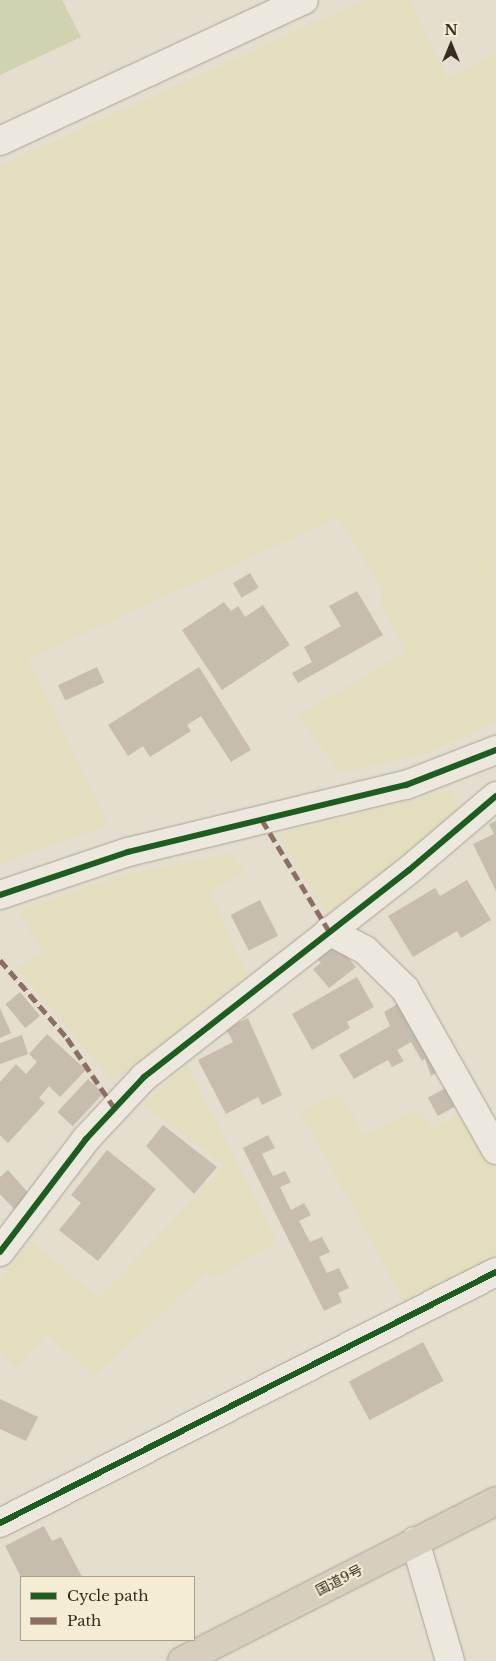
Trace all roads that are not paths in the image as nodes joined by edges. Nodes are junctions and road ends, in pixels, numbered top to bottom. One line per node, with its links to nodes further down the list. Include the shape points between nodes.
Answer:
1 (304, 0): 2 (street)
2 (0, 141)
3 (496, 750): 5 (street, via 406,785 128,852)
4 (496, 796): 6 (street)
5 (0, 895)
6 (328, 931): 7 (street, via 365,950 405,989); 8 (street, via 119,1100)
7 (496, 1150)
8 (0, 1252)
9 (496, 1272): 11 (street)
10 (496, 1500): 12 (highway, 国道9号)
11 (0, 1523)
12 (415, 1541): 13 (highway, 国道9号); 14 (street)
13 (182, 1661)
14 (450, 1661)

